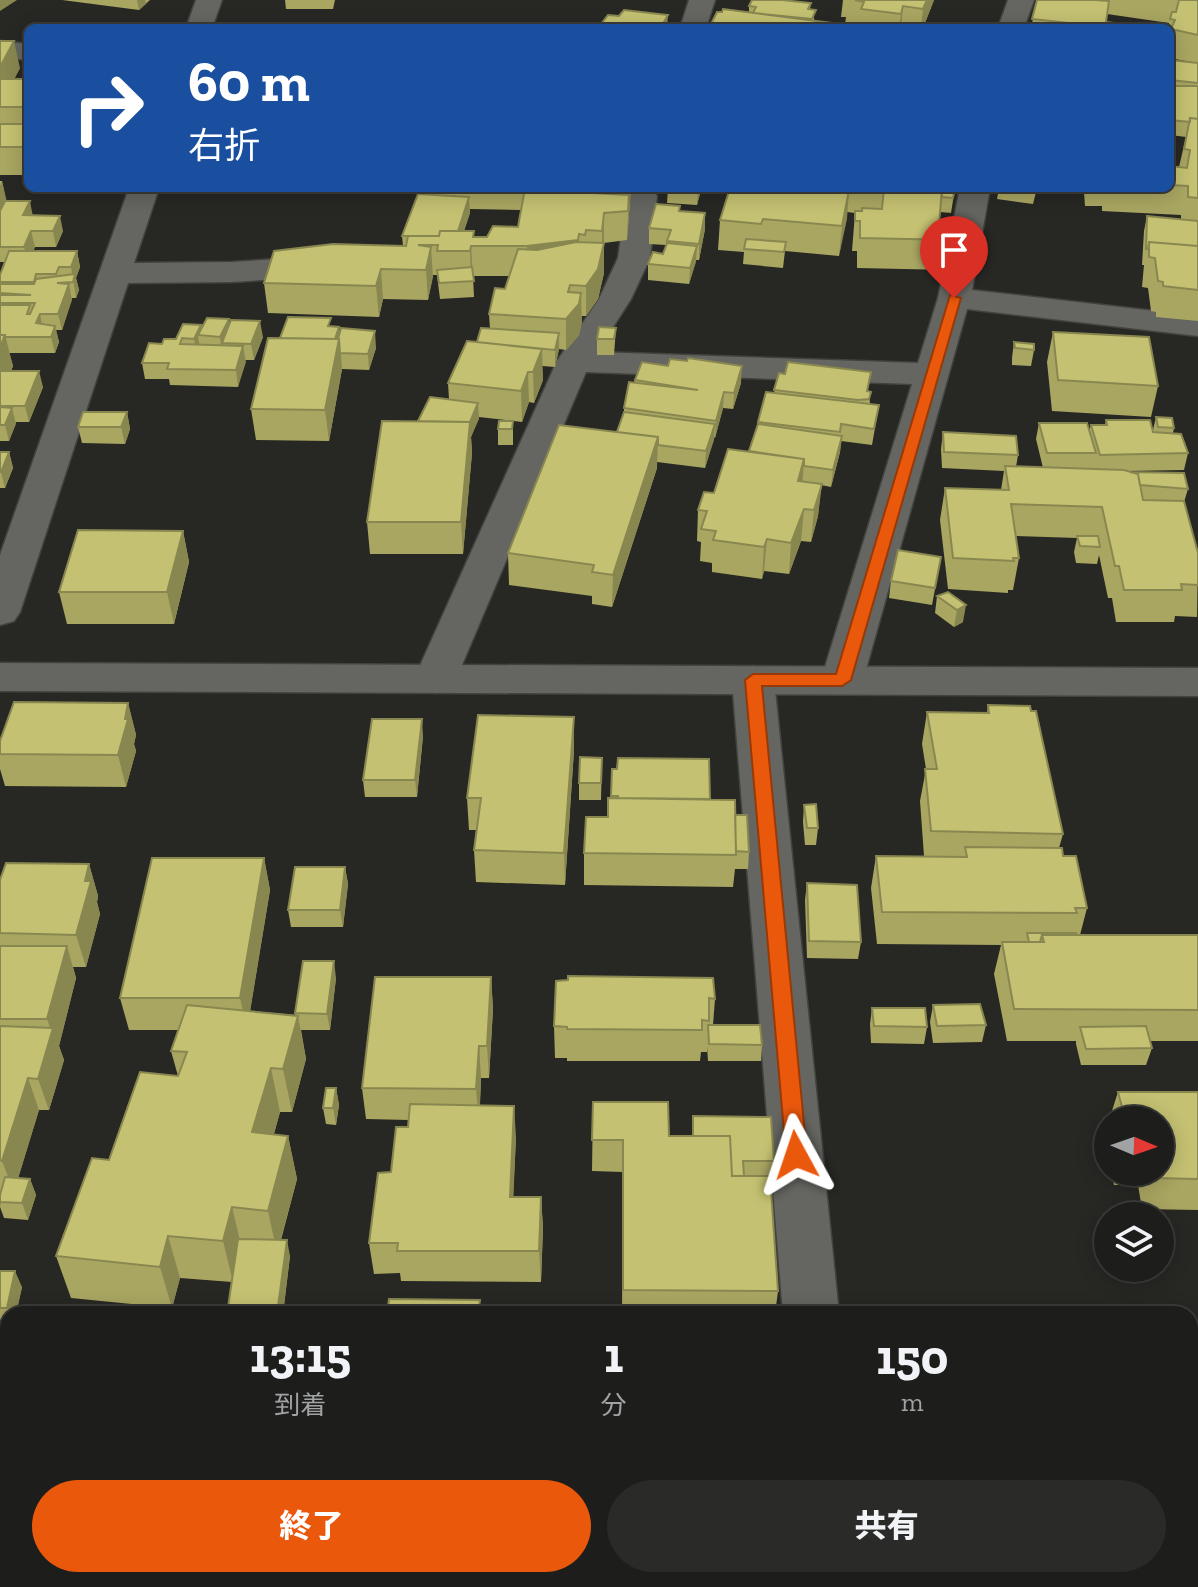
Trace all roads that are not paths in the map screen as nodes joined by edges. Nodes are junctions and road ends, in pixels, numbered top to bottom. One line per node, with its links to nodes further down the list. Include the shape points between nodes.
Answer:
1 (209, 0): 4 (street)
2 (702, 0): 5 (street)
3 (1021, 0): 6 (street)
4 (200, 24)
5 (699, 24)
6 (1012, 24)
7 (0, 49): 8 (street)
8 (24, 52)
9 (143, 192): 13 (street)
10 (974, 192): 14 (street)
11 (642, 196): 16 (street, via 634,258 615,299)
12 (358, 264): 13 (street)
13 (116, 273): 18 (street)
14 (954, 298): 15 (street); 17 (street)
15 (1198, 326)
16 (574, 361): 17 (street); 20 (street)
17 (932, 374): 22 (street)
18 (0, 612)
19 (0, 677): 20 (street)
20 (435, 679): 21 (street)
21 (753, 680): 22 (street); 24 (street)
22 (842, 680): 23 (street)
23 (1198, 682)
24 (810, 1306)

